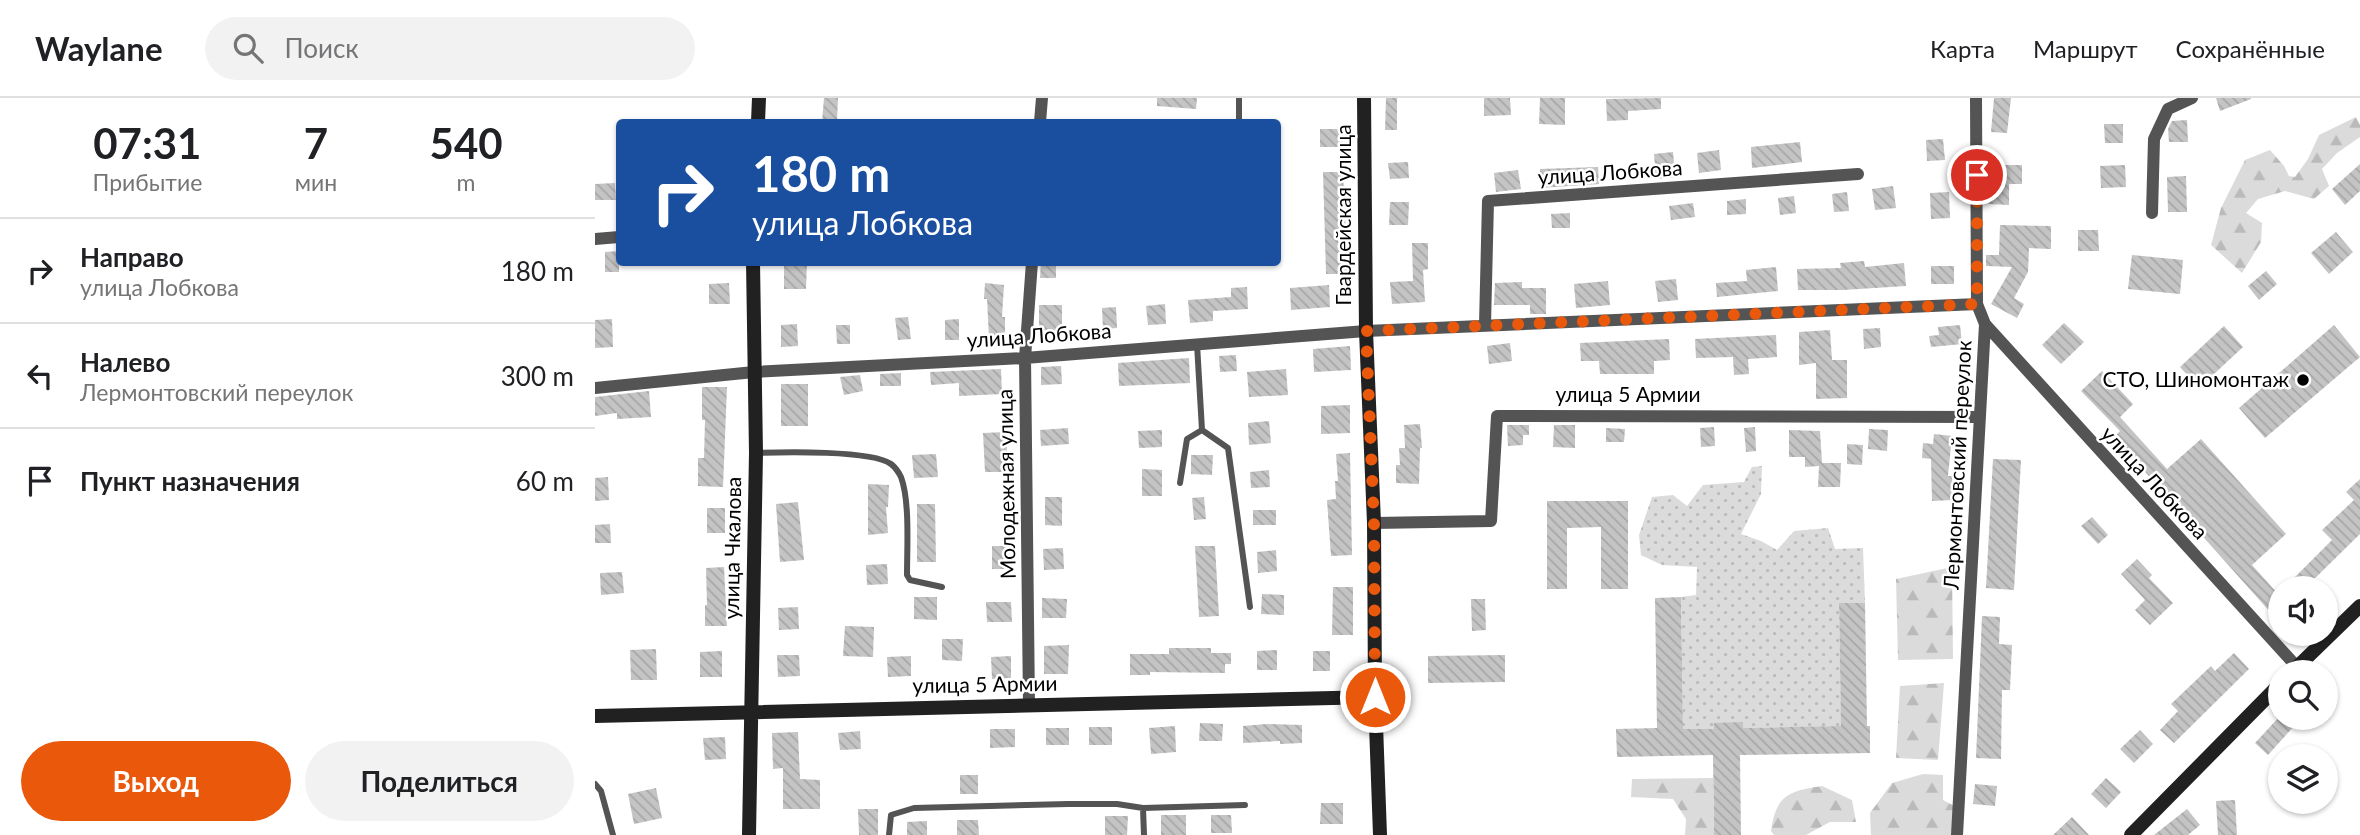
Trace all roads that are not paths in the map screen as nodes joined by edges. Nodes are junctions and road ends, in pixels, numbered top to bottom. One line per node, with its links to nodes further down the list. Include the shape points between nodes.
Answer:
1 (759, 98): 7 (main road)
2 (1042, 98): 8 (street)
3 (1239, 98): 9 (lane)
4 (1364, 98): 19 (main road, Гвардейская улица)
5 (1976, 98): 16 (street, Лермонтовский переулок)
6 (2192, 98): 11 (street, via 2168,109 2154,139)
7 (758, 119)
8 (1041, 119)
9 (1239, 119)
10 (1857, 174): 18 (street, улица Лобкова, via 1488,201)
11 (2152, 213)
12 (616, 237): 13 (street)
13 (595, 239)
14 (753, 266): 22 (main road, улица Чкалова)
15 (1031, 266): 21 (street, Молодежная улица)
16 (1977, 304): 17 (street, Лермонтовский переулок); 18 (street, улица Лобкова)
17 (1985, 324): 24 (street, Лермонтовский переулок); 32 (street, улица Лобкова)
18 (1485, 325): 19 (street, улица Лобкова)
19 (1366, 331): 20 (street, улица Лобкова); 28 (main road, Гвардейская улица)
20 (1197, 344): 21 (street, улица Лобкова); 25 (lane)
21 (1025, 358): 22 (street, улица Лобкова); 36 (street, Молодежная улица)
22 (754, 372): 23 (street, улица Лобкова); 26 (main road, улица Чкалова)
23 (595, 388)
24 (1980, 417): 28 (street, улица 5 Армии, via 1497,416 1491,521); 48 (street, Лермонтовский переулок)
25 (1202, 430): 27 (lane, via 1187,439); 31 (lane, via 1228,448)
26 (756, 453): 29 (lane, via 806,452 889,463 900,474 905,494 907,575 910,580); 37 (main road, улица Чкалова)
27 (1180, 483)
28 (1374, 523): 35 (main road, Гвардейская улица)
29 (942, 587)
30 (2360, 606): 33 (main road)
31 (1250, 607)
32 (2286, 660)
33 (2305, 660)
34 (2268, 696): 42 (main road)
35 (1375, 697): 36 (main road, улица 5 Армии); 47 (main road, Гвардейская улица)
36 (1029, 705): 37 (main road, улица 5 Армии)
37 (751, 712): 38 (main road, улица 5 Армии); 44 (main road, улица Чкалова)
38 (595, 716)
39 (595, 784): 43 (lane)
40 (1245, 805): 41 (lane)
41 (1143, 808): 45 (lane, via 1080,804 914,808 891,815); 46 (lane)
42 (2135, 833)
43 (613, 835)
44 (750, 835)
45 (889, 835)
46 (1144, 835)
47 (1380, 835)
48 (1957, 835)

